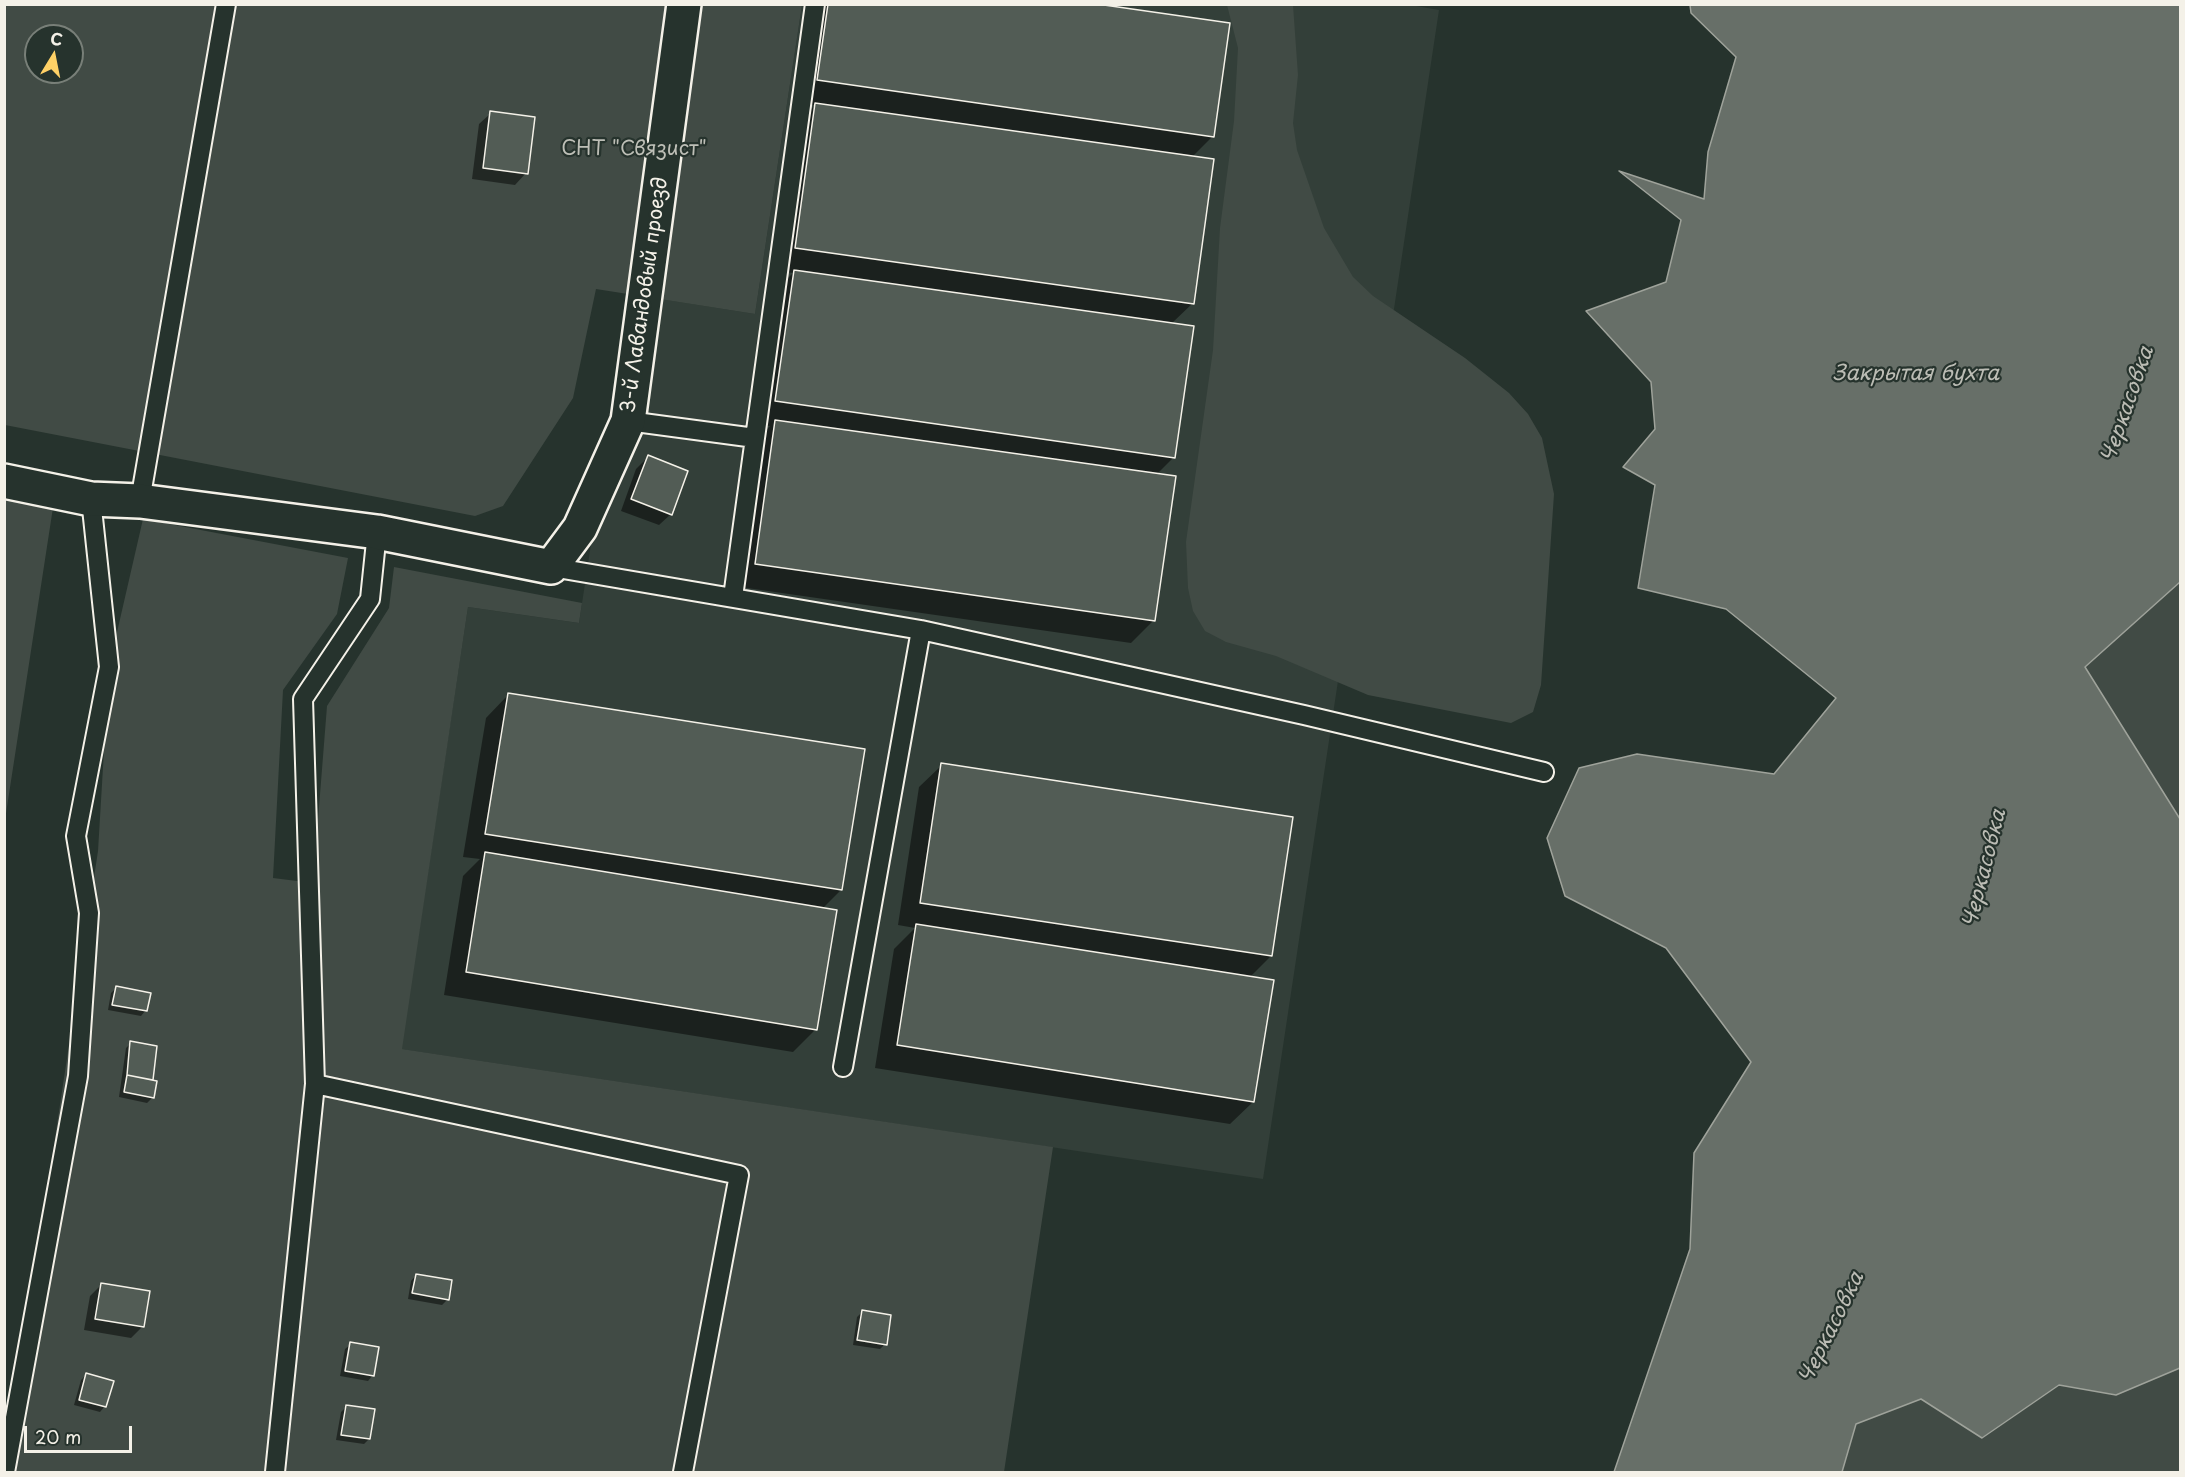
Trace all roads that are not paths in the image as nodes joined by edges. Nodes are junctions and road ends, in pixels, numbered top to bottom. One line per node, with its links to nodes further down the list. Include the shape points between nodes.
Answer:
1 (226, 4): 8 (lane)
2 (684, 4): 4 (street, 3-й Лавандовый проезд)
3 (815, 4): 5 (lane)
4 (628, 421): 5 (lane); 10 (street, 3-й Лавандовый проезд, via 580,528)
5 (755, 438): 11 (lane)
6 (4, 482): 7 (street)
7 (91, 499): 8 (street); 16 (lane, via 110,667 76,836 89,913 78,1076)
8 (140, 501): 9 (street)
9 (377, 532): 10 (street); 15 (lane, via 370,599 303,699)
10 (551, 567): 11 (lane)
11 (732, 597): 12 (lane)
12 (921, 630): 13 (lane); 14 (lane)
13 (1544, 772)
14 (843, 1067)
15 (315, 1084): 17 (lane); 18 (lane, via 739,1175)
16 (5, 1473)
17 (275, 1473)
18 (683, 1473)

